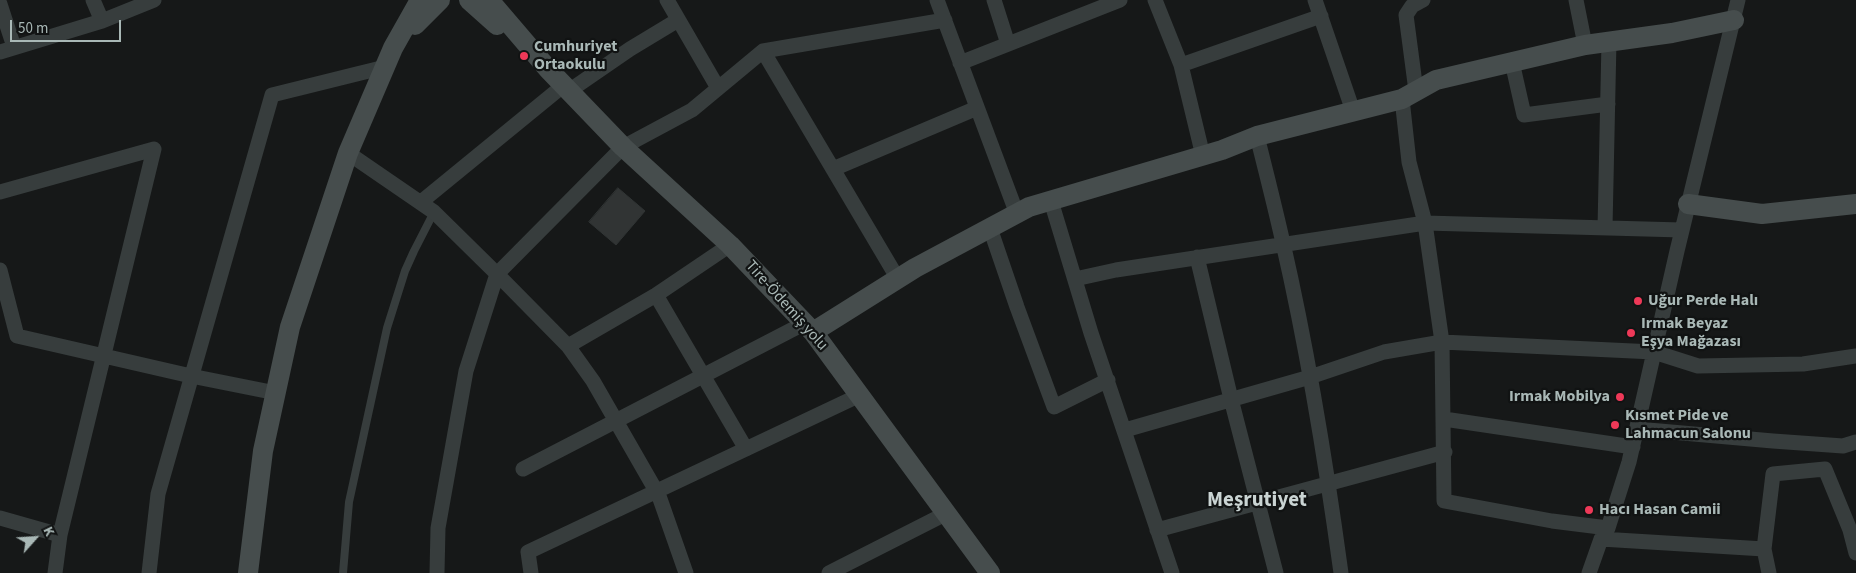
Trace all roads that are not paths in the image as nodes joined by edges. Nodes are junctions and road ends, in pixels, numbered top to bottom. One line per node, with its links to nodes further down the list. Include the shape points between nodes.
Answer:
1 (93, 0): 21 (street)
2 (154, 0): 21 (street)
3 (420, 0): 25 (street)
4 (440, 0): 25 (street)
5 (469, 0): 32 (street)
6 (489, 0): 32 (street)
7 (667, 0): 18 (street)
8 (937, 0): 19 (street)
9 (994, 0): 23 (street)
10 (1120, 0): 23 (street)
11 (1155, 0): 30 (street)
12 (1316, 0): 17 (street)
13 (1423, 0): 35 (street, via 1412,6 1406,15)
14 (1576, 0): 24 (street)
15 (1738, 0): 20 (street)
16 (0, 4): 26 (street)
17 (1321, 16): 30 (street); 38 (street)
18 (678, 20): 33 (street); 34 (street)
19 (945, 20): 27 (street); 29 (street)
20 (1734, 20): 22 (street, via 1672,33); 47 (street)
21 (102, 21): 26 (street)
22 (1609, 41): 24 (street); 36 (street)
23 (1008, 44): 29 (street)
24 (1585, 45): 28 (street)
25 (393, 48): 31 (street)
26 (7, 50)
27 (763, 51): 34 (street); 43 (street)
28 (1512, 62): 35 (street, via 1436,80); 36 (street, via 1524,115)
29 (960, 63): 37 (street)
30 (1181, 65): 42 (street)
31 (385, 67): 41 (street); 71 (street, via 272,95)
32 (548, 69): 33 (street, Tire-Ödemiş yolu)
33 (566, 88): 40 (street, Tire-Ödemiş yolu); 46 (street)
34 (718, 88): 40 (street, via 692,110)
35 (1409, 95): 38 (street); 51 (street, via 1409,162)
36 (1608, 104): 53 (street)
37 (977, 108): 43 (street); 50 (street)
38 (1353, 111): 39 (street)
39 (1257, 136): 42 (street); 55 (street)
40 (623, 147): 56 (street, Tire-Ödemiş yolu); 59 (street)
41 (348, 153): 46 (street); 74 (street, via 290,327)
42 (1204, 156): 45 (street)
43 (833, 168): 60 (street)
44 (0, 192): 68 (street, via 154,149)
45 (1051, 201): 50 (street); 61 (street)
46 (421, 202): 49 (street)
47 (1688, 204): 48 (street, via 1762,214); 54 (street)
48 (1856, 204)
49 (434, 212): 59 (street); 102 (lane, via 405,271 389,322 349,502)
50 (1017, 214): 52 (street)
51 (1425, 223): 53 (street); 55 (street); 65 (street)
52 (990, 228): 60 (street); 73 (street, via 1054,407)
53 (1605, 228): 54 (street)
54 (1682, 230): 67 (street)
55 (1284, 244): 57 (street); 72 (street)
56 (730, 245): 62 (street); 64 (street, Tire-Ödemiş yolu)
57 (1197, 257): 61 (street); 76 (street)
58 (0, 270): 63 (street)
59 (498, 274): 66 (street); 103 (street, via 466,371 438,528)
60 (898, 279): 64 (street)
61 (1075, 279): 73 (street)
62 (656, 295): 66 (street); 70 (street)
63 (6, 324): 68 (street, via 17,336)
64 (809, 327): 70 (street); 75 (street, Tire-Ödemiş yolu)
65 (1442, 342): 67 (street); 72 (street, via 1384,352); 77 (street)
66 (568, 346): 78 (street)
67 (1654, 352): 69 (street, via 1698,366 1803,364); 79 (street)
68 (104, 356): 71 (street); 96 (street)
69 (1856, 356)
70 (703, 375): 78 (street); 84 (street)
71 (192, 376): 74 (street); 100 (street, via 158,494)
72 (1310, 377): 76 (street); 88 (street)
73 (1108, 380): 80 (street)
74 (276, 393): 101 (street, via 263,451)
75 (860, 396): 84 (street); 91 (street, Tire-Ödemiş yolu)
76 (1231, 399): 80 (street); 90 (street)
77 (1444, 419): 83 (street); 85 (street)
78 (616, 420): 86 (street); 89 (street)
79 (1637, 429): 82 (street); 83 (street)
80 (1125, 430): 93 (street)
81 (1856, 442): 82 (street, via 1843,446)
82 (1819, 444): 87 (street)
83 (1633, 447): 95 (street)
84 (746, 449): 89 (street)
85 (1445, 452): 88 (street); 95 (street, via 1444,501)
86 (523, 469)
87 (1825, 469): 94 (street); 97 (street, via 1773,474)
88 (1329, 484): 90 (street); 110 (street)
89 (656, 492): 104 (street, via 528,552); 105 (street)
90 (1257, 503): 93 (street); 109 (street)
91 (947, 513): 106 (street); 107 (street, Tire-Ödemiş yolu)
92 (0, 518): 96 (street)
93 (1157, 530): 108 (street)
94 (1853, 530): 98 (street)
95 (1605, 533): 97 (street); 111 (street)
96 (60, 535): 99 (street)
97 (1764, 549): 112 (street)
98 (1856, 553)
99 (55, 573)
100 (149, 573)
101 (248, 573)
102 (343, 573)
103 (437, 573)
104 (531, 573)
105 (686, 573)
106 (830, 573)
107 (990, 573)
108 (1172, 573)
109 (1276, 573)
110 (1341, 573)
111 (1589, 573)
112 (1769, 573)

